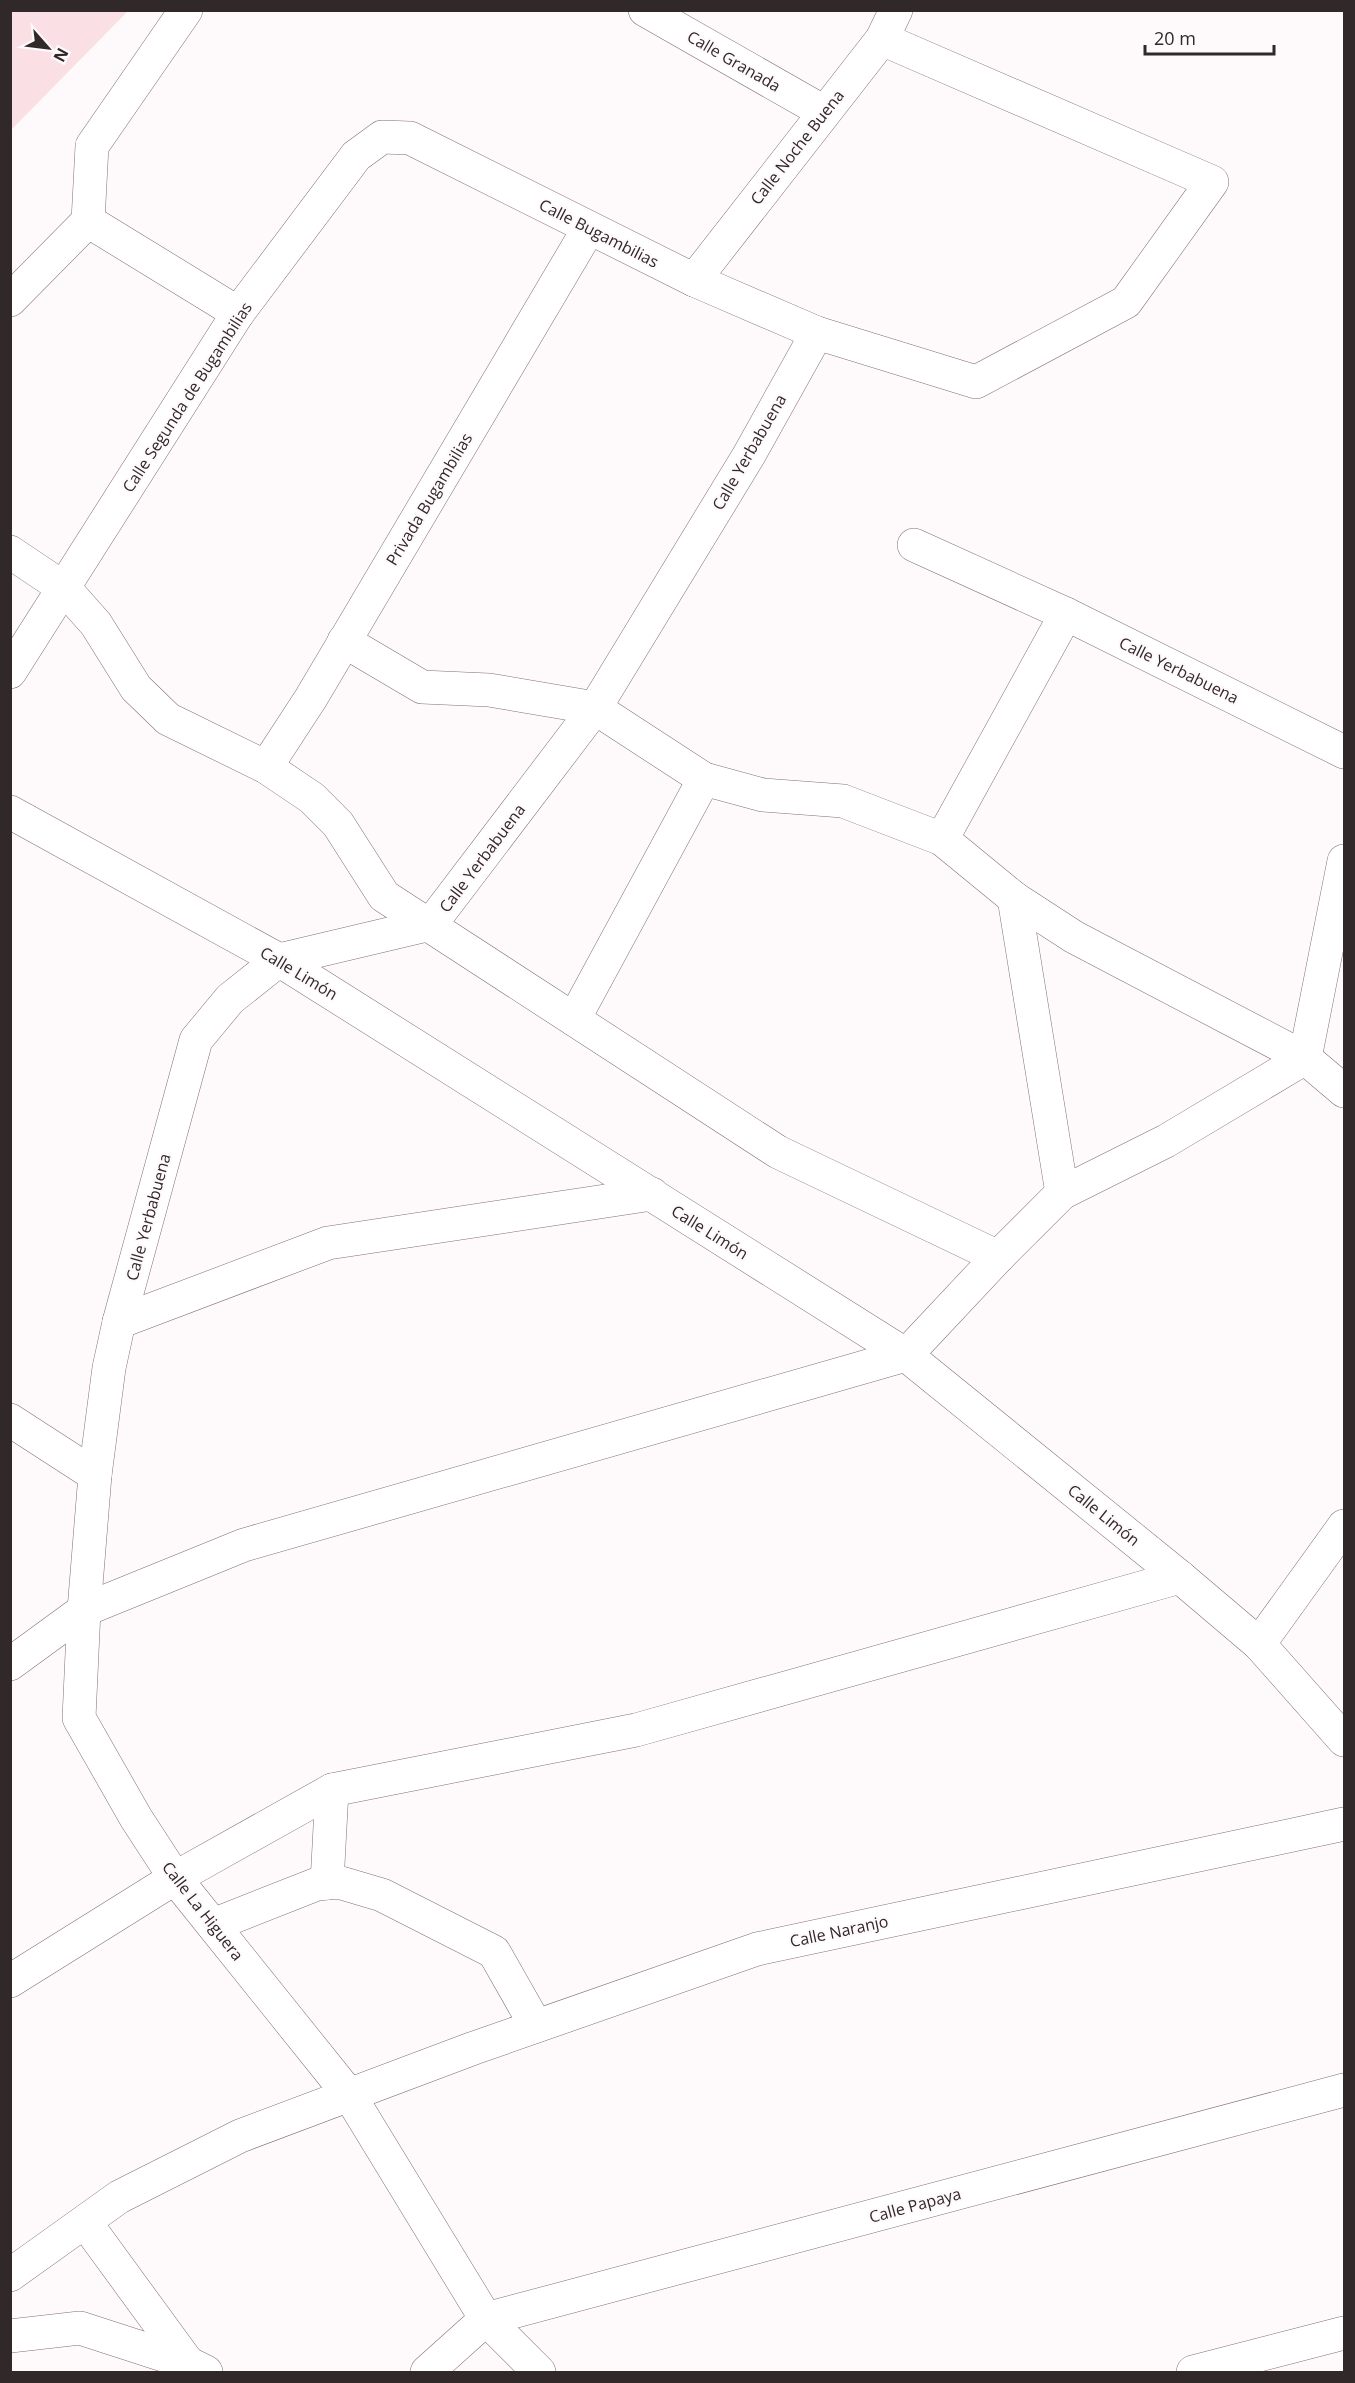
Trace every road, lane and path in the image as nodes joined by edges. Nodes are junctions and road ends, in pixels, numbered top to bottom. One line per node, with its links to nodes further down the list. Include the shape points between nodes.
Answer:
1 (186, 10): 6 (street, via 92,146)
2 (645, 10): 4 (street, Calle Granada)
3 (889, 25): 4 (street, Calle Noche Buena); 11 (street, Calle Bugambilias, via 1212,182 1126,302 976,382)
4 (824, 112): 8 (street, Calle Noche Buena)
5 (382, 137): 7 (street, Calle Bugambilias, via 410,138); 10 (street, Calle Segunda de Bugambilias, via 356,156)
6 (88, 221): 9 (street); 10 (street)
7 (589, 228): 8 (street, Calle Bugambilias); 16 (street, Privada Bugambilias)
8 (694, 280): 11 (street, Calle Bugambilias)
9 (10, 300)
10 (238, 313): 14 (street, Calle Segunda de Bugambilias)
11 (817, 333): 18 (street, Calle Yerbabuena)
12 (914, 545): 15 (street, Calle Yerbabuena)
13 (10, 552): 14 (street)
14 (65, 589): 17 (street, Calle Segunda de Bugambilias); 20 (street, via 96,624 136,688 168,719)
15 (1065, 614): 19 (street, Calle Yerbabuena); 23 (street)
16 (344, 641): 18 (street, via 422,687 489,690); 20 (street, Privada Bugambilias)
17 (10, 672)
18 (595, 708): 21 (street); 26 (street, Calle Yerbabuena)
19 (1344, 752)
20 (266, 767): 26 (street, via 312,798 338,824 384,896)
21 (704, 779): 23 (street, via 763,795 843,801); 28 (street)
22 (10, 812): 27 (street, Calle Limón)
23 (942, 839): 25 (street)
24 (1344, 861): 29 (street)
25 (1014, 898): 29 (street, via 1074,938); 31 (street)
26 (431, 924): 27 (street, Calle Yerbabuena); 28 (street)
27 (279, 960): 32 (street, Calle Limón); 34 (street, Calle Yerbabuena, via 230,999 196,1040)
28 (574, 1019): 33 (street, via 778,1152)
29 (1305, 1059): 30 (street); 31 (street, via 1166,1141)
30 (1344, 1091)
31 (1062, 1193): 33 (street)
32 (652, 1194): 34 (street, via 328,1243); 35 (street, Calle Limón)
33 (998, 1257): 35 (street)
34 (119, 1323): 37 (street, Calle Yerbabuena)
35 (906, 1355): 39 (street, Calle Limón); 40 (street, via 244,1545)
36 (10, 1420): 37 (street)
37 (95, 1475): 40 (street, Calle La Higuera)
38 (1344, 1526): 41 (street)
39 (1180, 1577): 41 (street, Calle Limón); 44 (street, via 636,1730)
40 (84, 1610): 42 (street); 46 (street, Calle La Higuera, via 80,1718)
41 (1259, 1644): 43 (street, Calle Limón)
42 (10, 1664)
43 (1344, 1740)
44 (332, 1790): 46 (street); 47 (street)
45 (1344, 1824): 50 (street, Calle Naranjo, via 757,1949)
46 (174, 1878): 48 (street, Calle La Higuera); 49 (street)
47 (327, 1883): 48 (street); 50 (street, via 338,1882 382,1894 494,1952)
48 (213, 1925): 52 (street, Calle La Higuera)
49 (10, 1981)
50 (536, 2026): 52 (street, Calle Naranjo)
51 (1344, 2090): 55 (street, Calle Papaya)
52 (350, 2096): 53 (street, Calle Naranjo, via 240,2136 119,2198); 55 (street, Calle La Higuera)
53 (85, 2222): 54 (street, Calle Naranjo); 58 (street)
54 (10, 2275)
55 (486, 2319): 59 (street); 60 (street, Calle La Higuera)
56 (1344, 2332): 61 (street)
57 (10, 2336): 58 (street, via 80,2328)
58 (197, 2368)
59 (427, 2373)
60 (539, 2373)
61 (1193, 2373)

